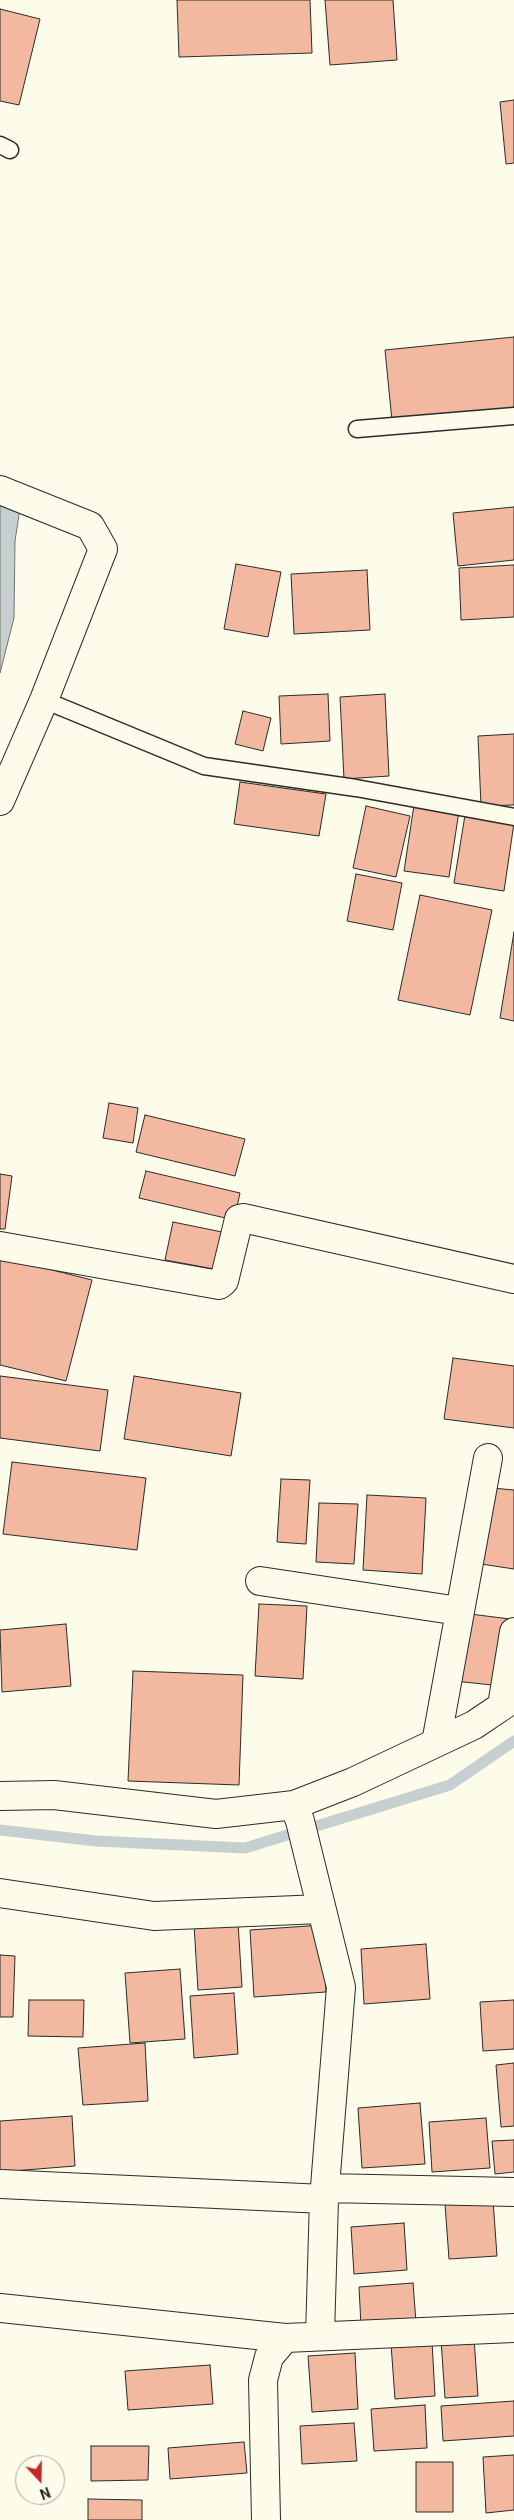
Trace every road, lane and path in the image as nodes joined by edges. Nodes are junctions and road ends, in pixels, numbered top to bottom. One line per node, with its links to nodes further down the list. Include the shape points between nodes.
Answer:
1 (514, 416): 2 (lane)
2 (357, 429)
3 (0, 490): 4 (street, via 90,526 103,549)
4 (44, 700): 5 (street); 6 (lane, via 204,766 365,789)
5 (0, 801)
6 (514, 817)
7 (0, 1246): 8 (street, via 219,1285 224,1281 239,1219 243,1218)
8 (514, 1279)
9 (488, 1458): 11 (street)
10 (260, 1581): 11 (street)
11 (459, 1611): 14 (street)
12 (514, 1632): 13 (street)
13 (508, 1702): 14 (street, via 474,1725)
14 (436, 1743): 16 (street)
15 (0, 1796): 16 (street, via 54,1795 216,1814)
16 (297, 1813): 18 (street)
17 (0, 1892): 18 (street, via 154,1916)
18 (322, 1909): 21 (street, via 341,1987)
19 (0, 2184): 21 (street)
20 (514, 2192): 21 (street)
21 (325, 2194): 24 (street)
22 (0, 2308): 25 (street)
23 (514, 2328): 24 (street)
24 (320, 2335): 25 (street)
25 (285, 2338): 26 (street, via 269,2357 263,2380)
26 (266, 2520)

